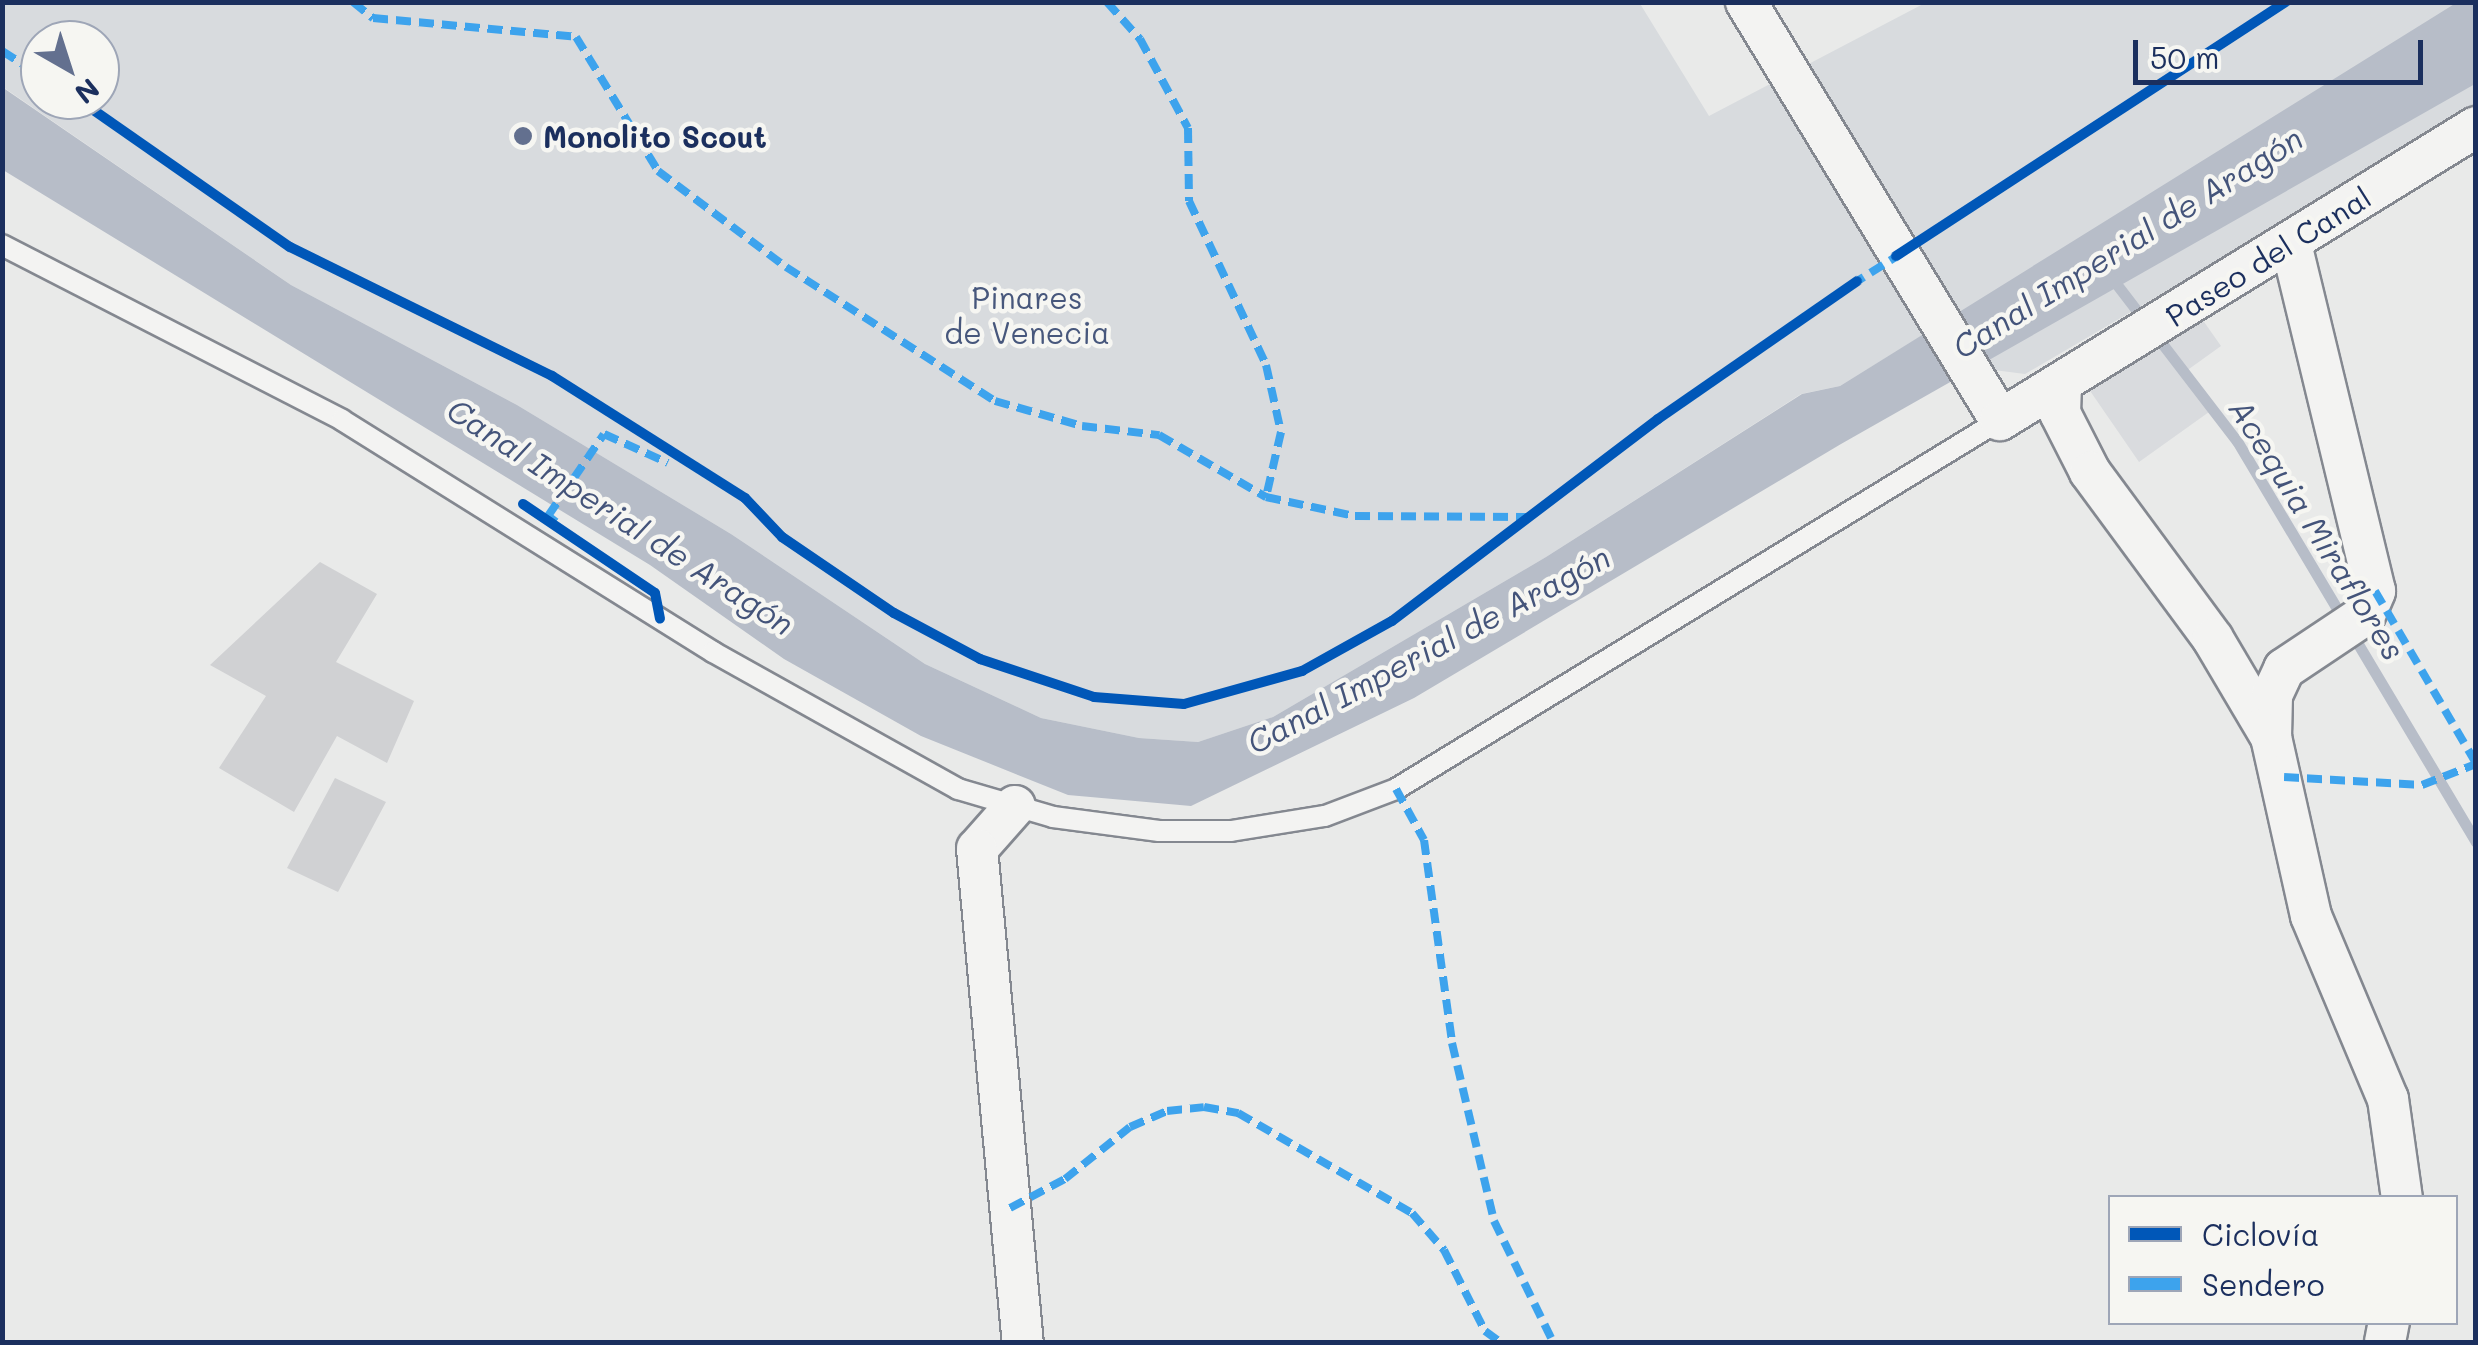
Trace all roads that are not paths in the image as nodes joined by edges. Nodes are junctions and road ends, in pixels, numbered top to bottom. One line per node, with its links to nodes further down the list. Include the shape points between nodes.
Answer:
1 (1746, 2): 8 (street)
2 (2476, 126): 3 (street, Paseo del Canal)
3 (2291, 243): 5 (street, Paseo del Canal); 6 (street)
4 (2, 244): 13 (lane, via 342,420 860,739 958,789)
5 (2247, 270): 6 (street, via 2284,286); 7 (street, Paseo del Canal)
6 (2309, 322): 11 (street, via 2338,453 2376,574 2364,616)
7 (2060, 385): 8 (street, Paseo del Canal); 9 (street, via 2060,413)
8 (2000, 420): 9 (street); 13 (lane, via 1396,789 1326,816 1231,831 1159,831)
9 (2090, 472): 10 (street)
10 (2213, 639): 11 (street, via 2243,655); 12 (street)
11 (2306, 652): 12 (street, via 2272,695)
12 (2271, 738): 14 (street, via 2306,898 2388,1099)
13 (1014, 806): 15 (street, via 977,848)
14 (2402, 1195)
15 (1023, 1342)

